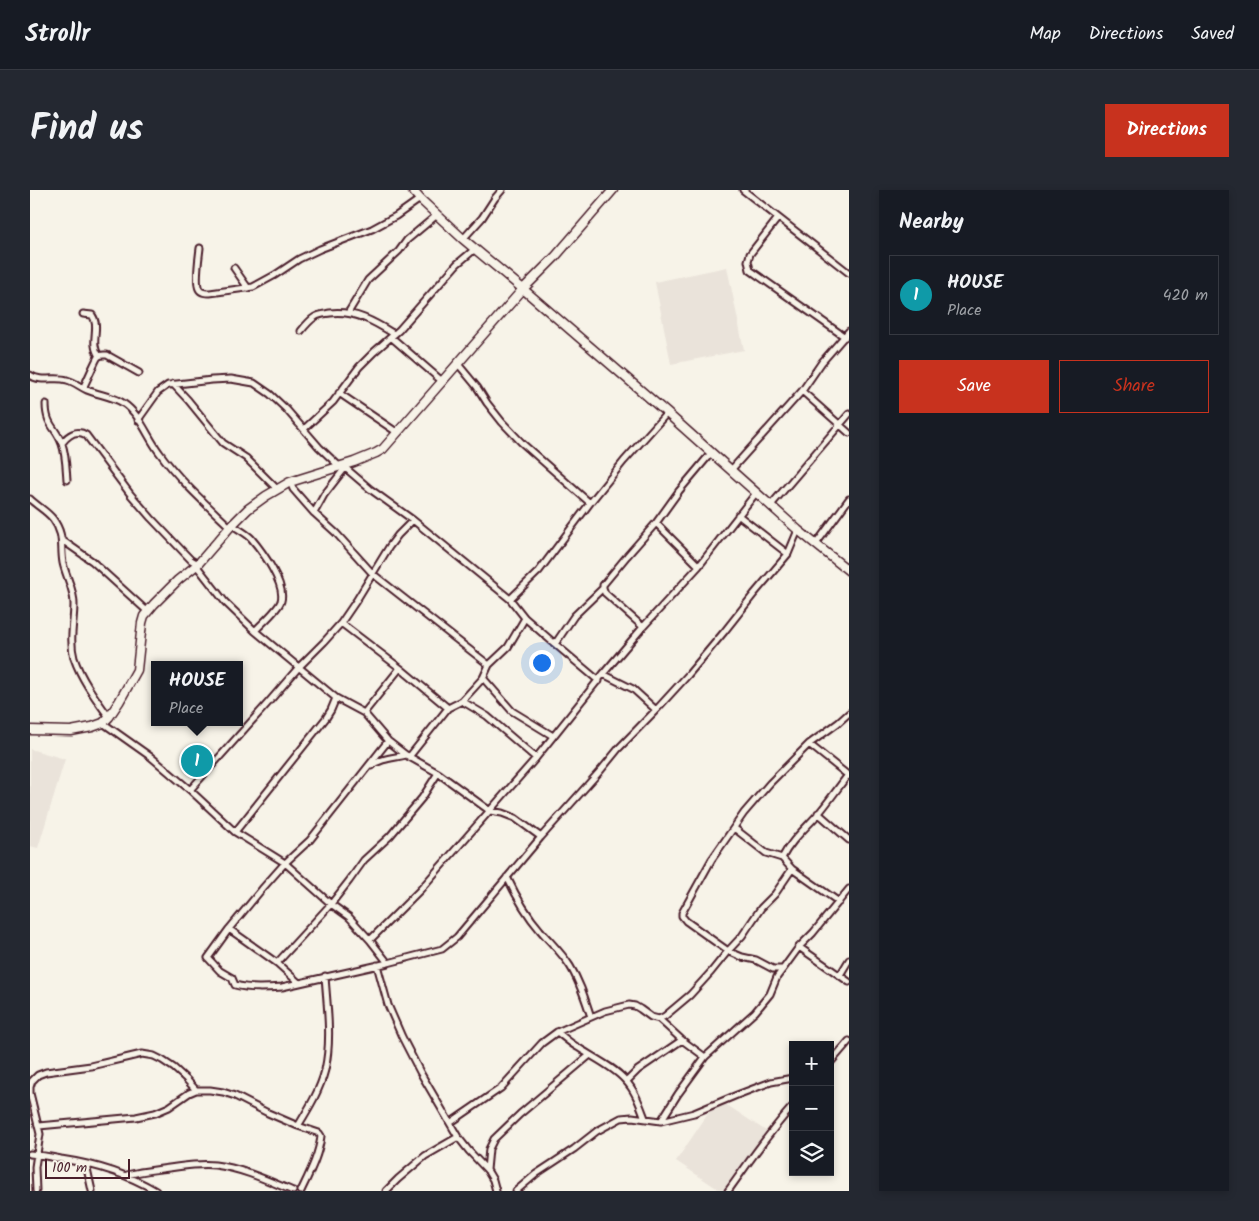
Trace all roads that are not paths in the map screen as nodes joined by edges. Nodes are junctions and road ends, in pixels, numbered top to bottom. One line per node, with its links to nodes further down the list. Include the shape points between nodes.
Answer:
1 (412, 190): 5 (street)
2 (502, 190): 8 (street)
3 (613, 190): 14 (street)
4 (743, 190): 7 (street)
5 (420, 199): 6 (street); 13 (street, via 372,229 320,249)
6 (437, 215): 8 (street); 15 (street, via 368,280)
7 (778, 218): 12 (street); 20 (street, via 750,254 750,270)
8 (463, 239): 10 (street)
9 (200, 248): 13 (street, via 198,288 201,291 210,293)
10 (475, 249): 14 (street); 19 (street)
11 (234, 268): 13 (street)
12 (849, 273)
13 (248, 288)
14 (523, 289): 22 (street); 31 (street)
15 (348, 313): 17 (street, via 319,314); 19 (street, via 376,322)
16 (83, 314): 21 (street, via 92,315 96,320 94,347)
17 (301, 331)
18 (849, 331): 20 (street)
19 (392, 335): 25 (street); 29 (street, via 359,367)
20 (845, 337): 28 (street)
21 (99, 356): 23 (street, via 107,355); 27 (street)
22 (458, 364): 25 (street); 48 (street, via 502,422)
23 (139, 373)
24 (30, 375): 27 (street, via 69,380)
25 (443, 382): 36 (street)
26 (173, 384): 33 (street, via 158,392); 35 (street, via 230,379 254,383 270,394); 44 (street, via 223,443 246,458)
27 (83, 388): 33 (street, via 123,403)
28 (802, 390): 34 (street); 41 (street)
29 (339, 393): 35 (street); 36 (street)
30 (46, 404): 38 (street, via 48,419)
31 (667, 413): 39 (street); 48 (street)
32 (849, 414): 34 (street)
33 (138, 420): 54 (street, via 172,468)
34 (840, 425): 37 (street); 49 (street)
35 (304, 429): 40 (street, via 319,448)
36 (398, 433): 40 (street, via 376,454)
37 (849, 433)
38 (62, 443): 42 (street); 59 (street, via 75,432 86,435 131,495)
39 (711, 453): 41 (street); 53 (street)
40 (342, 467): 43 (street); 50 (street); 52 (street)
41 (731, 470): 45 (street)
42 (66, 480)
43 (290, 482): 44 (street); 50 (street)
44 (276, 489): 54 (street)
45 (756, 493): 49 (street); 51 (street)
46 (849, 499): 57 (street)
47 (31, 502): 56 (street, via 52,517)
48 (590, 503): 64 (street, via 539,571)
49 (770, 506): 55 (street)
50 (314, 512): 62 (street)
51 (738, 515): 58 (street); 60 (street)
52 (412, 520): 62 (street, via 389,547); 64 (street)
53 (656, 523): 60 (street); 63 (street)
54 (231, 526): 59 (street); 69 (street, via 250,537 279,580 281,600)
55 (798, 530): 57 (street); 58 (street)
56 (62, 540): 65 (street, via 92,561); 83 (street, via 63,563 74,598 74,657)
57 (816, 544): 61 (street)
58 (788, 554): 80 (street)
59 (197, 565): 65 (street); 69 (street, via 225,602)
60 (699, 566): 68 (street)
61 (849, 571)
62 (373, 574): 67 (street); 71 (street)
63 (603, 588): 68 (street); 70 (street, via 574,616)
64 (510, 600): 66 (street)
65 (148, 612): 83 (street, via 140,631 137,670)
66 (525, 618): 70 (street); 71 (street, via 508,647)
67 (340, 623): 72 (street); 73 (street)
68 (644, 627): 74 (street)
69 (256, 631): 72 (street)
70 (555, 644): 76 (street)
71 (489, 665): 75 (street)
72 (299, 667): 77 (street); 93 (street)
73 (400, 668): 79 (street); 81 (street)
74 (603, 674): 76 (street); 80 (street, via 633,689)
75 (482, 678): 78 (street); 85 (street, via 512,711)
76 (599, 681): 85 (street)
77 (336, 698): 81 (street); 97 (street, via 326,718)
78 (462, 701): 79 (street); 89 (street, via 486,716)
79 (448, 708): 88 (street)
80 (656, 710): 98 (street)
81 (364, 713): 86 (street)
82 (849, 713): 87 (street)
83 (106, 720): 84 (street, via 92,727 71,730); 93 (street)
84 (30, 728)
85 (553, 736): 89 (street)
86 (388, 741): 88 (street); 90 (street)
87 (808, 744): 92 (street); 96 (street, via 770,783)
88 (408, 756): 90 (street, via 385,759); 91 (street)
89 (536, 758): 94 (street)
90 (365, 771): 101 (street, via 310,840)
91 (438, 774): 94 (street); 106 (street, via 422,798 390,836 364,860)
92 (848, 776): 95 (street)
93 (190, 790): 97 (street)
94 (490, 811): 98 (street, via 515,818); 108 (street, via 420,890)
95 (818, 814): 99 (street); 100 (street, via 795,838)
96 (734, 828): 100 (street, via 766,853); 110 (street, via 712,859 682,913 686,921)
97 (234, 832): 101 (street)
98 (541, 837): 103 (street)
99 (849, 840)
100 (782, 858): 102 (street)
101 (285, 864): 106 (street); 107 (street)
102 (792, 870): 105 (street); 110 (street)
103 (507, 877): 113 (street, via 457,937 442,949); 120 (street, via 527,914 570,967)
104 (849, 888): 105 (street)
105 (839, 902): 109 (street)
106 (330, 904): 108 (street, via 349,917); 112 (street)
107 (229, 929): 112 (street); 119 (street, via 208,958 232,978 234,985 266,988)
108 (370, 940): 113 (street)
109 (799, 947): 115 (street); 116 (street)
110 (728, 951): 115 (street, via 773,969); 121 (street, via 690,994)
111 (849, 960): 116 (street)
112 (277, 963): 119 (street)
113 (388, 963): 114 (street)
114 (377, 965): 117 (street); 134 (street, via 388,1006 402,1037)
115 (782, 969): 126 (street, via 770,994 755,1012)
116 (840, 975): 118 (street)
117 (325, 976): 119 (street); 136 (street, via 328,1056 318,1090)
118 (849, 982)
119 (299, 983)
120 (591, 1016): 121 (street, via 629,1005); 122 (street)
121 (659, 1019): 123 (street)
122 (557, 1032): 125 (street); 134 (street, via 542,1043 501,1088)
123 (682, 1040): 126 (street); 129 (street)
124 (848, 1044): 127 (street)
125 (590, 1055): 129 (street); 141 (street, via 494,1139 489,1149)
126 (705, 1057): 133 (street)
127 (834, 1060)
128 (789, 1079): 133 (street, via 771,1082 694,1114)
129 (627, 1081): 132 (street)
130 (196, 1090): 135 (street, via 155,1113); 135 (street, via 174,1068 154,1056 142,1054 46,1072 38,1075 30,1087); 136 (street, via 236,1096)
131 (789, 1111): 151 (street)
132 (645, 1118): 133 (street); 150 (street, via 621,1118 610,1123)
133 (661, 1121)
134 (450, 1123): 137 (street)
135 (39, 1126): 139 (street)
136 (298, 1126): 147 (street, via 321,1136)
137 (458, 1137): 141 (street); 148 (street, via 426,1156)
138 (30, 1154): 139 (street)
139 (37, 1155): 140 (street); 143 (street)
140 (86, 1164): 142 (street); 144 (street)
141 (487, 1170): 149 (street)
142 (127, 1175): 145 (street); 146 (street, via 198,1164 217,1165)
143 (36, 1191)
144 (92, 1191)
145 (156, 1191)
146 (293, 1191)
147 (301, 1191)
148 (386, 1191)
149 (496, 1191)
150 (516, 1191)
151 (728, 1191)

